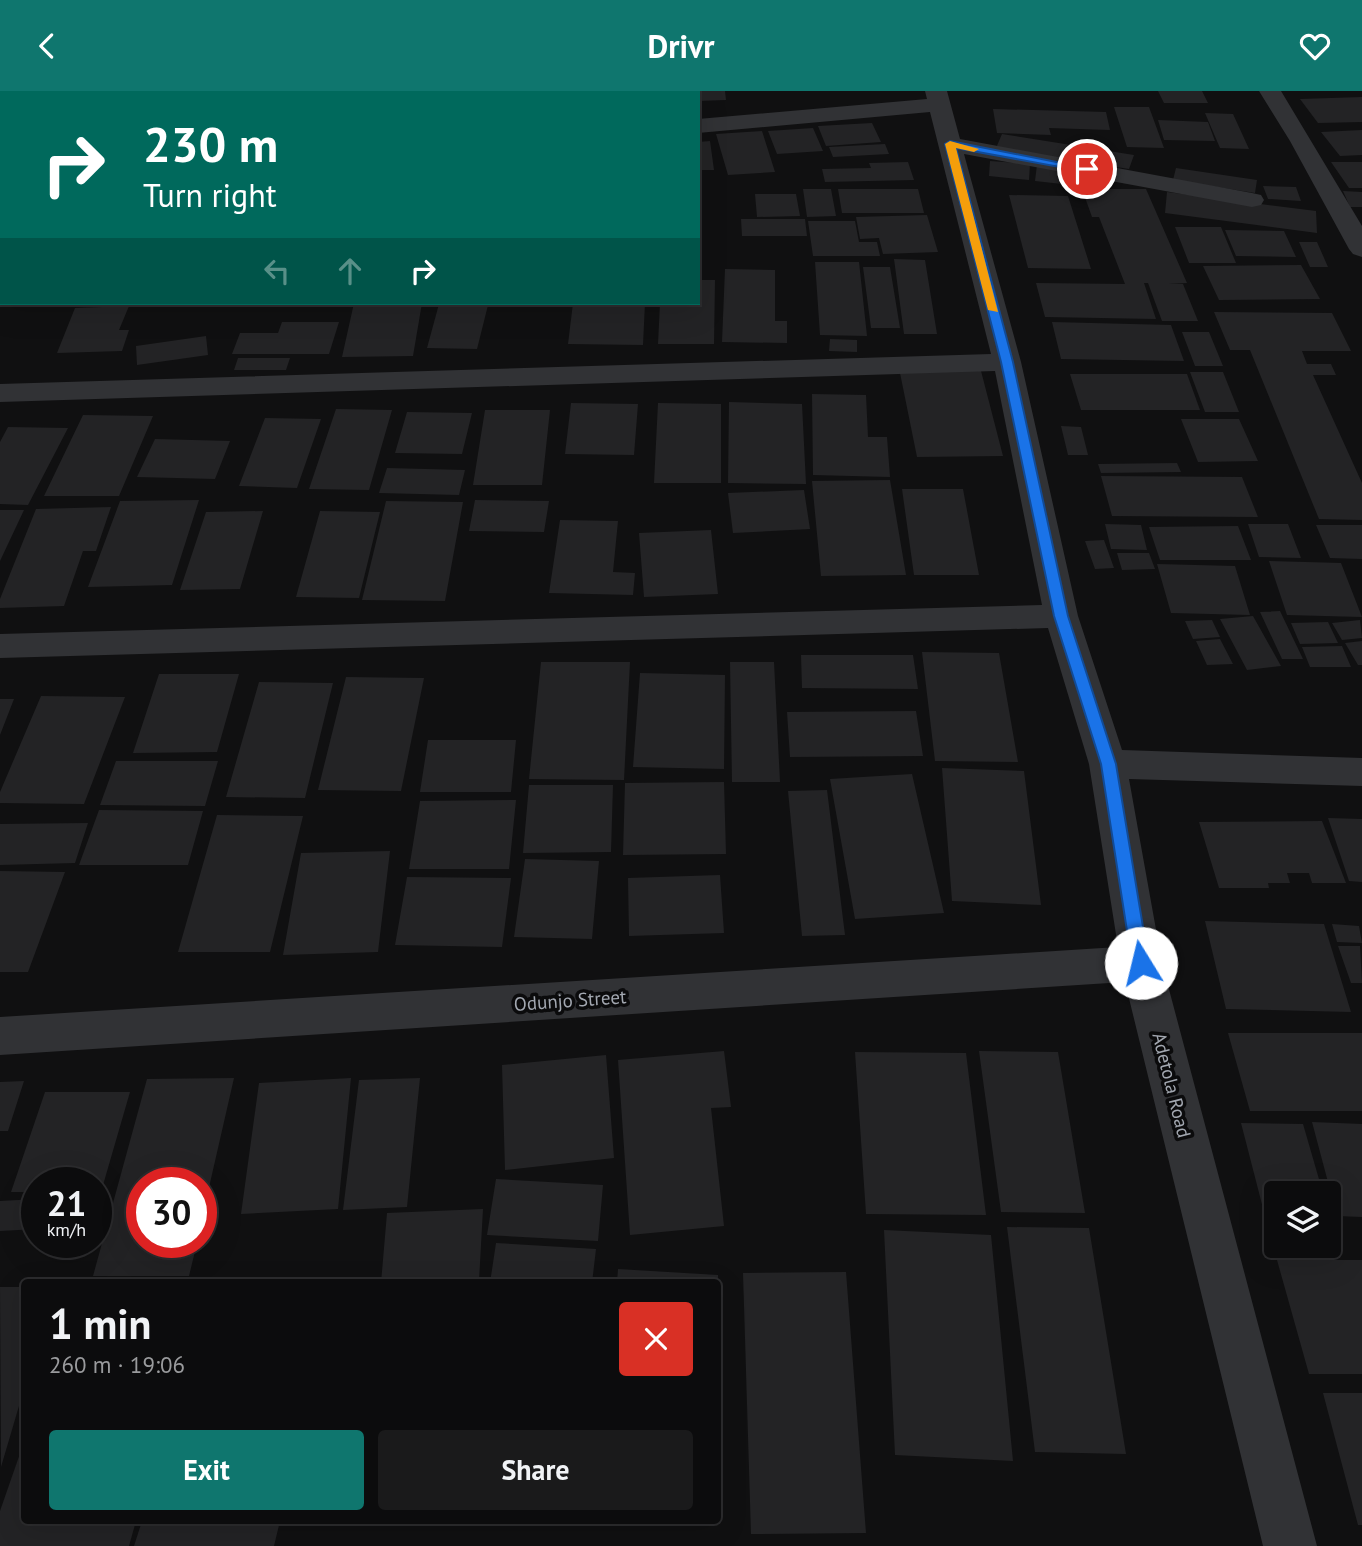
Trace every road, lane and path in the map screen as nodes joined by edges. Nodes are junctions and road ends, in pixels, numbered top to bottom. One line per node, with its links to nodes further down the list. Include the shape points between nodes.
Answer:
1 (1270, 91): 6 (street)
2 (938, 98): 3 (street); 4 (street, Adetola Road)
3 (700, 126)
4 (950, 144): 5 (street); 7 (street, Adetola Road)
5 (1252, 200)
6 (1362, 249)
7 (1007, 362): 8 (street); 9 (street, Adetola Road)
8 (0, 393)
9 (1061, 616): 10 (street); 11 (street, Adetola Road)
10 (0, 646)
11 (1108, 764): 12 (street); 13 (street, Adetola Road)
12 (1362, 772)
13 (1141, 963): 14 (street, Odunjo Street); 15 (street, Adetola Road)
14 (0, 1036)
15 (1290, 1546)

